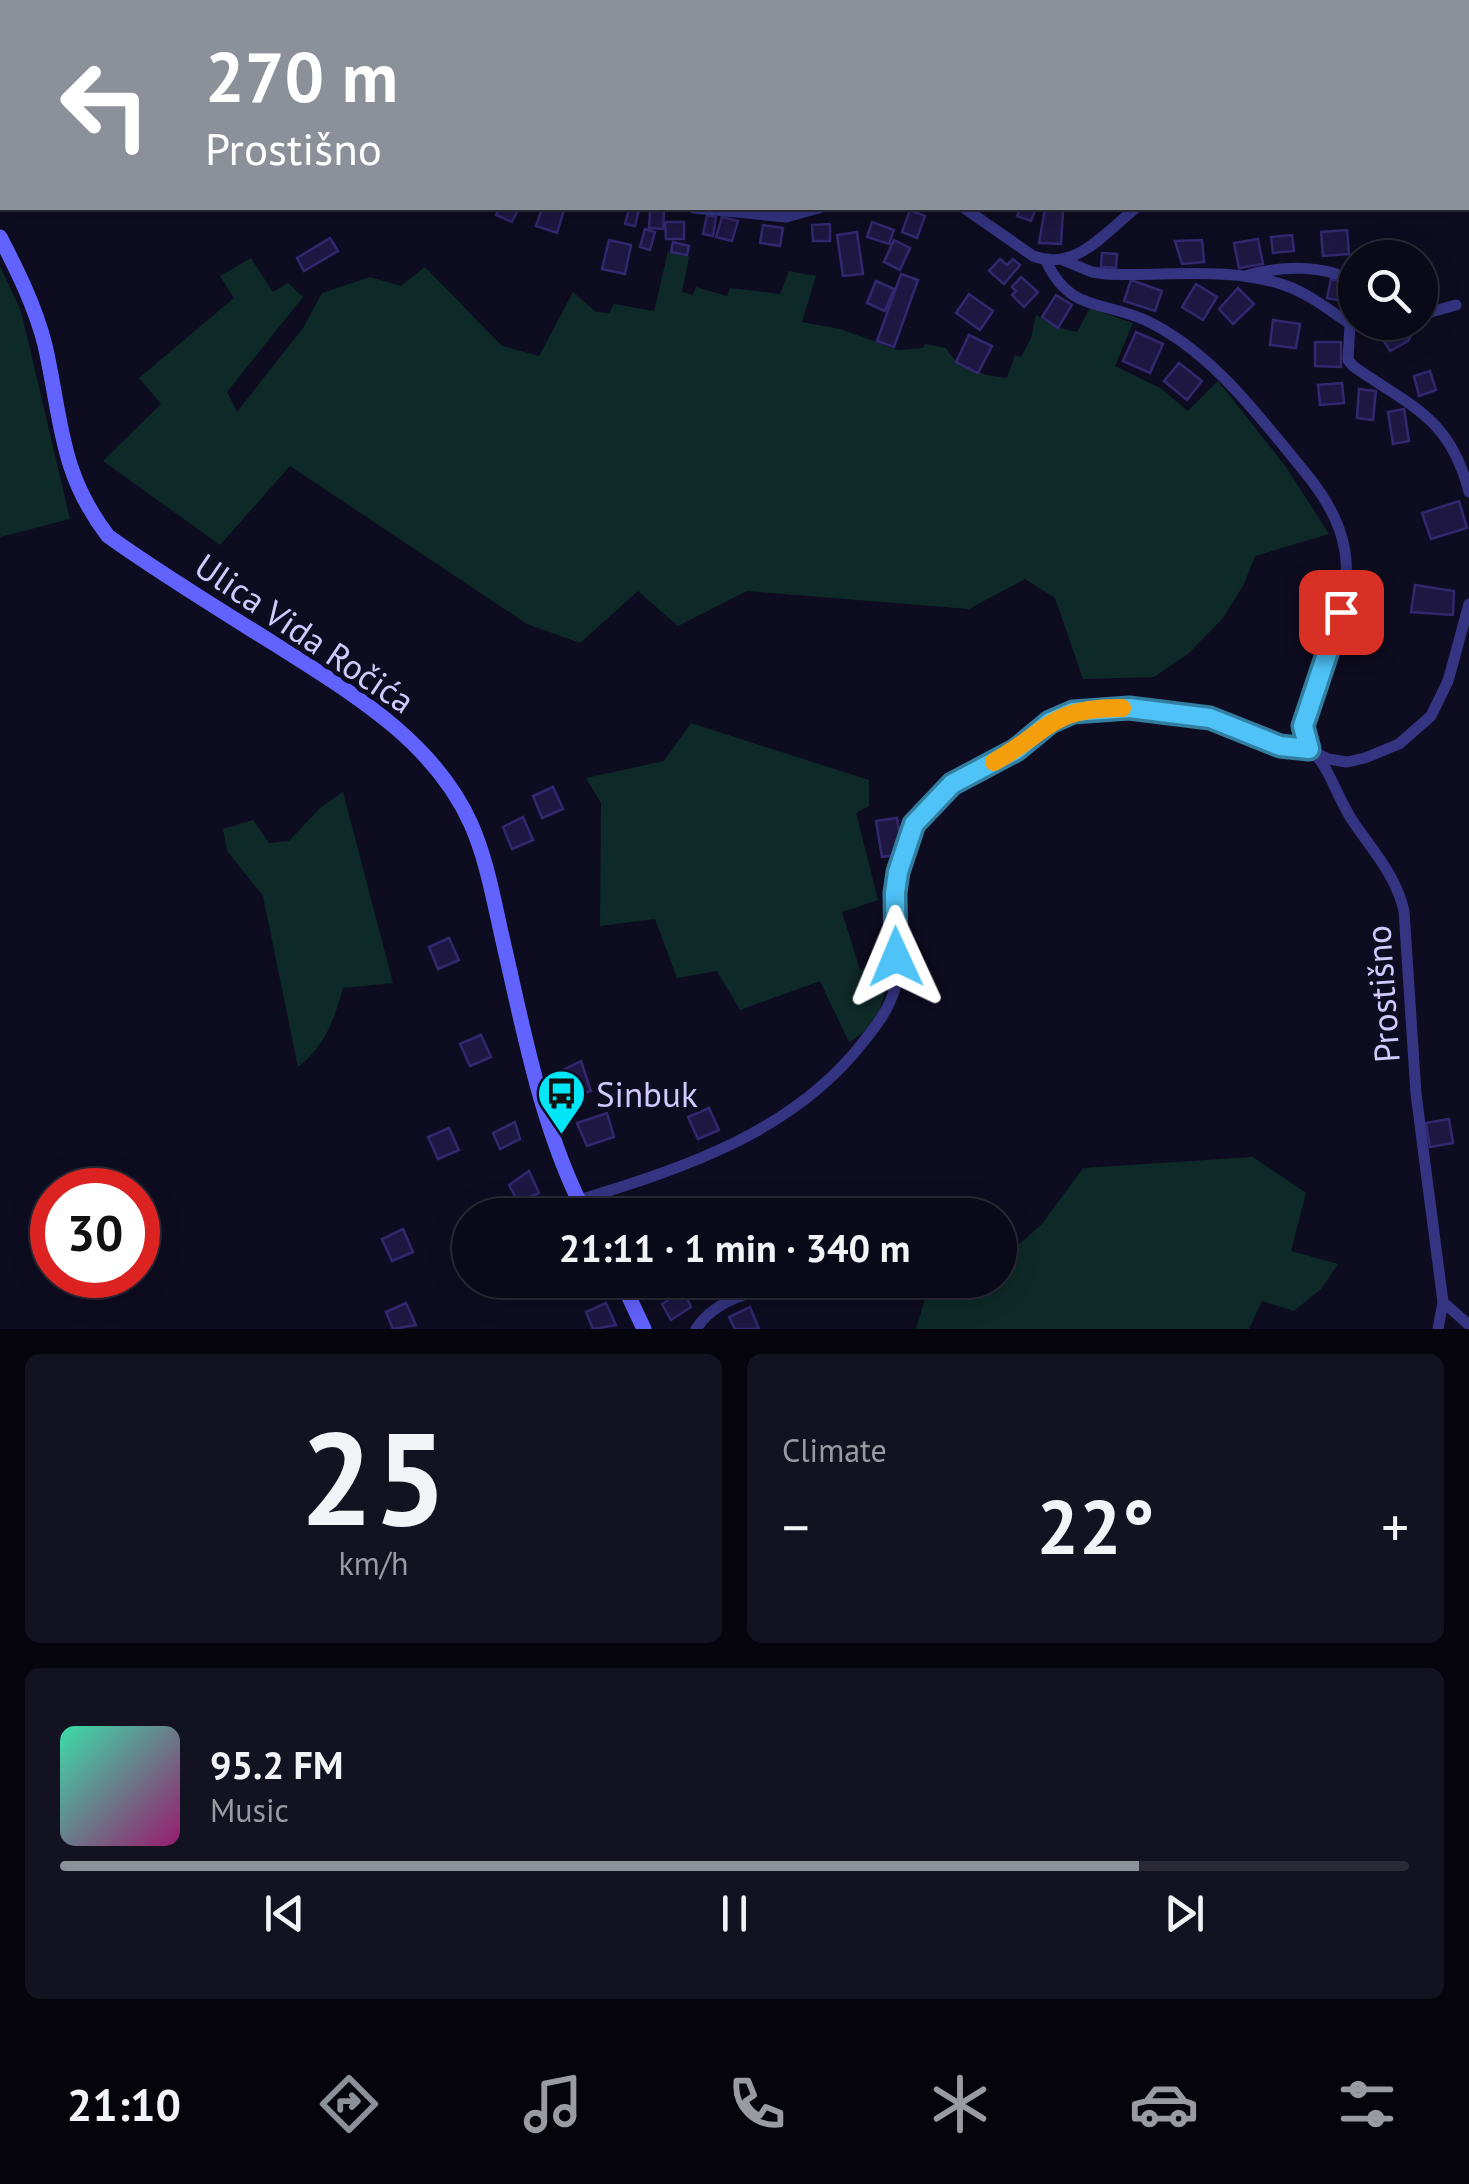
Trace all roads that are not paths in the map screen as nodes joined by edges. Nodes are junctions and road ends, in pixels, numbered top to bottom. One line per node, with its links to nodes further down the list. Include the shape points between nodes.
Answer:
1 (714, 210): 2 (street, via 786,217)
2 (812, 210)
3 (967, 210): 6 (street)
4 (1133, 210): 7 (street)
5 (0, 237): 15 (main road, Ulica Vida Ročića, via 29,293 69,467 86,508 108,536 346,690 412,741 448,783 487,872 525,1036)
6 (1046, 260): 7 (street); 14 (street, via 1071,295 1164,330 1211,364 1306,473 1339,524 1347,575 1303,726)
7 (1065, 261): 8 (street, via 1106,274)
8 (1243, 276): 9 (street, via 1283,268); 12 (street, via 1282,284 1350,324 1348,360 1442,430)
9 (1338, 276)
10 (1456, 306): 11 (street)
11 (1438, 310)
12 (1469, 492)
13 (1469, 604): 14 (street, via 1431,716 1400,744 1365,758 1347,762)
14 (1309, 749): 16 (street, via 1280,746 1210,718 1129,708 1073,712 952,784 914,824 898,872 891,1003 836,1074 791,1111 722,1150); 19 (street, Prostišno, via 1400,892 1416,1094)
15 (578, 1198)
16 (605, 1198)
17 (629, 1298): 21 (main road)
18 (741, 1298): 22 (street)
19 (1443, 1302): 20 (street); 23 (street, Prostišno)
20 (1469, 1325)
21 (644, 1329)
22 (696, 1329)
23 (1438, 1329)

